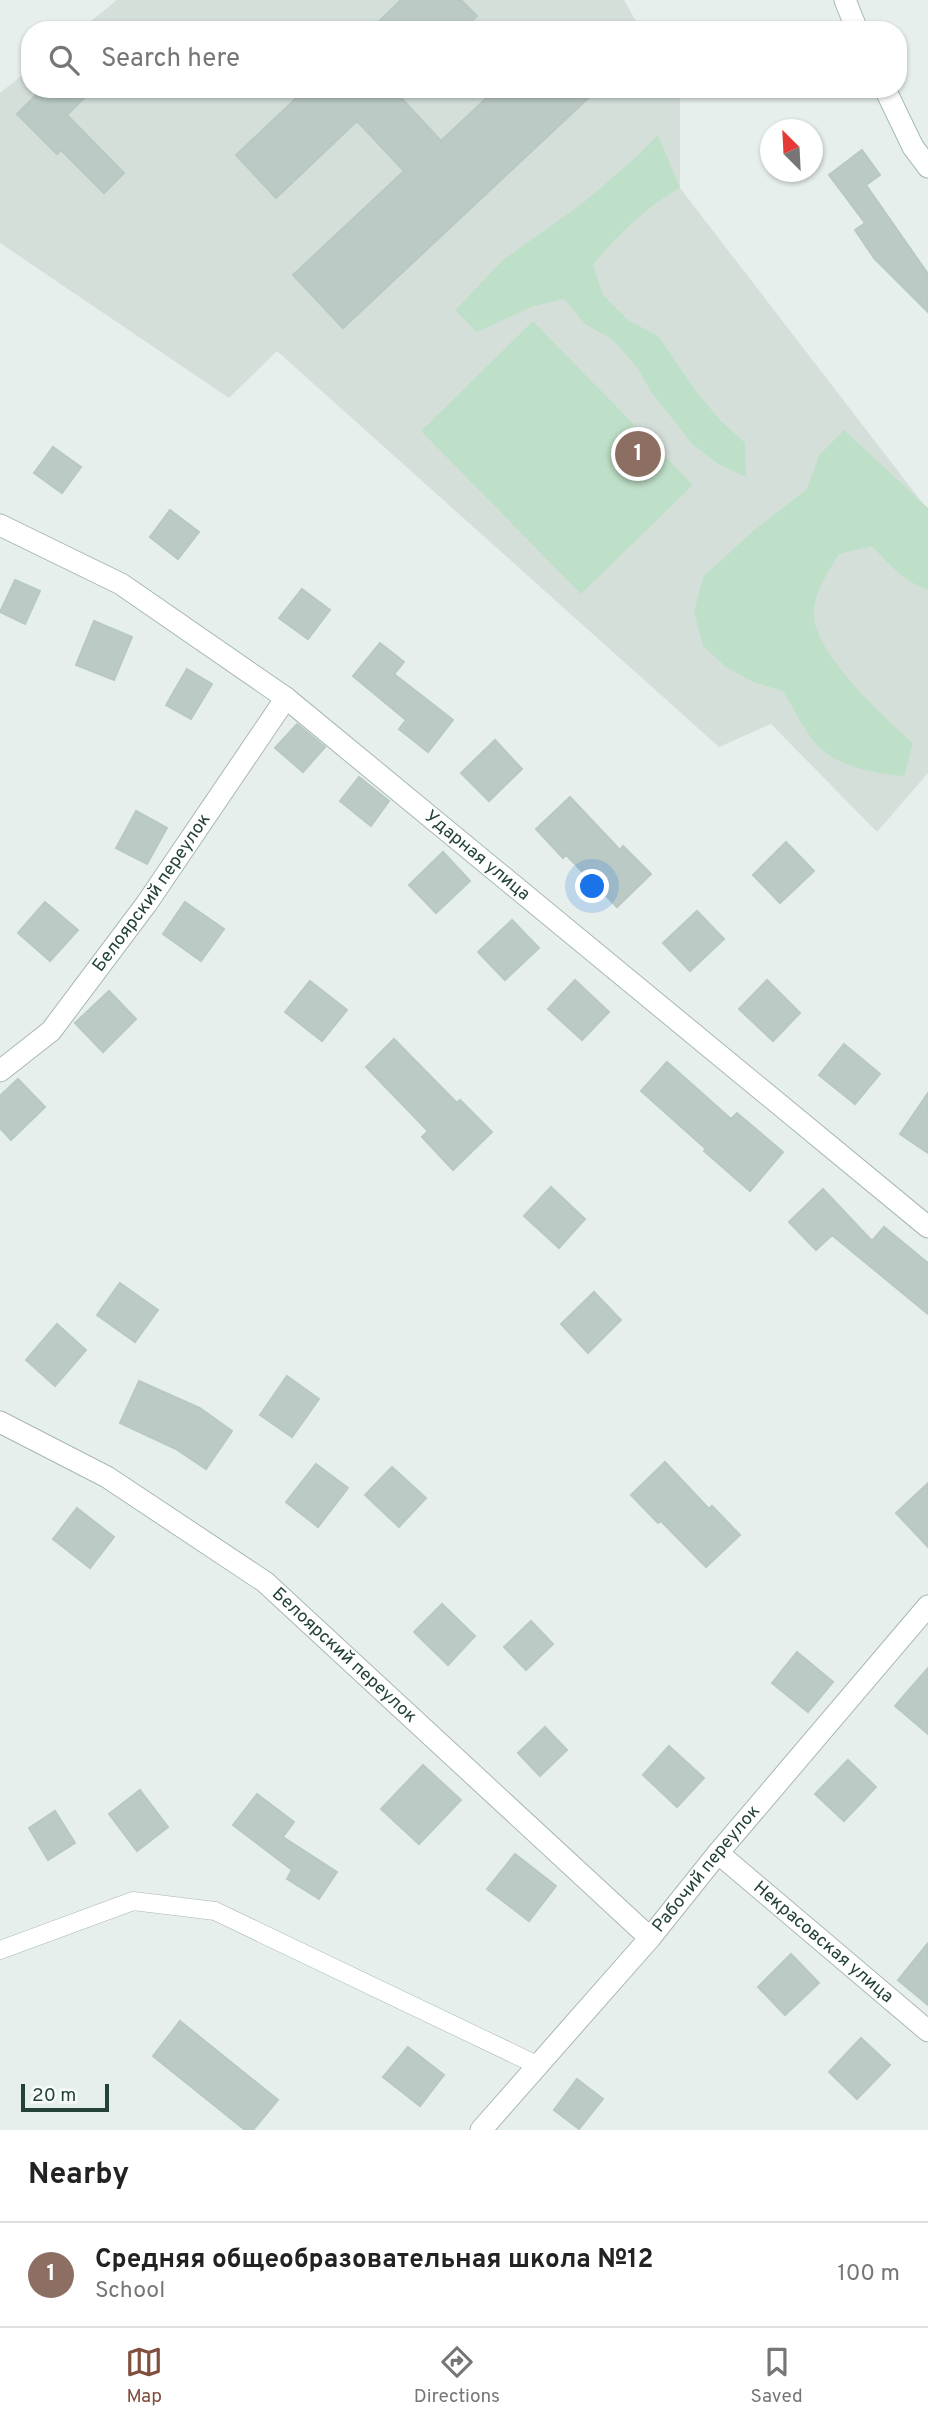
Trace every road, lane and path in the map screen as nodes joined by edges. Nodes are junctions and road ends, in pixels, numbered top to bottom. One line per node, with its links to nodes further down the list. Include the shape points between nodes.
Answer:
1 (845, 0): 2 (street)
2 (853, 21)
3 (889, 98): 4 (street, via 913,148)
4 (928, 167)
5 (0, 525): 6 (street, Ударная улица, via 121,584)
6 (286, 698): 7 (street, Белоярский переулок, via 146,903 51,1031); 8 (street, Ударная улица)
7 (0, 1071)
8 (928, 1227)
9 (0, 1423): 12 (street, Белоярский переулок, via 107,1477 265,1582)
10 (928, 1606): 11 (street, Рабочий переулок)
11 (718, 1853): 12 (street, Рабочий переулок); 14 (street, Некрасовская улица)
12 (650, 1938): 15 (street, Рабочий переулок)
13 (0, 1950): 15 (lane, via 133,1901 215,1911)
14 (928, 2031)
15 (539, 2066): 16 (street, Рабочий переулок)
16 (481, 2130)

